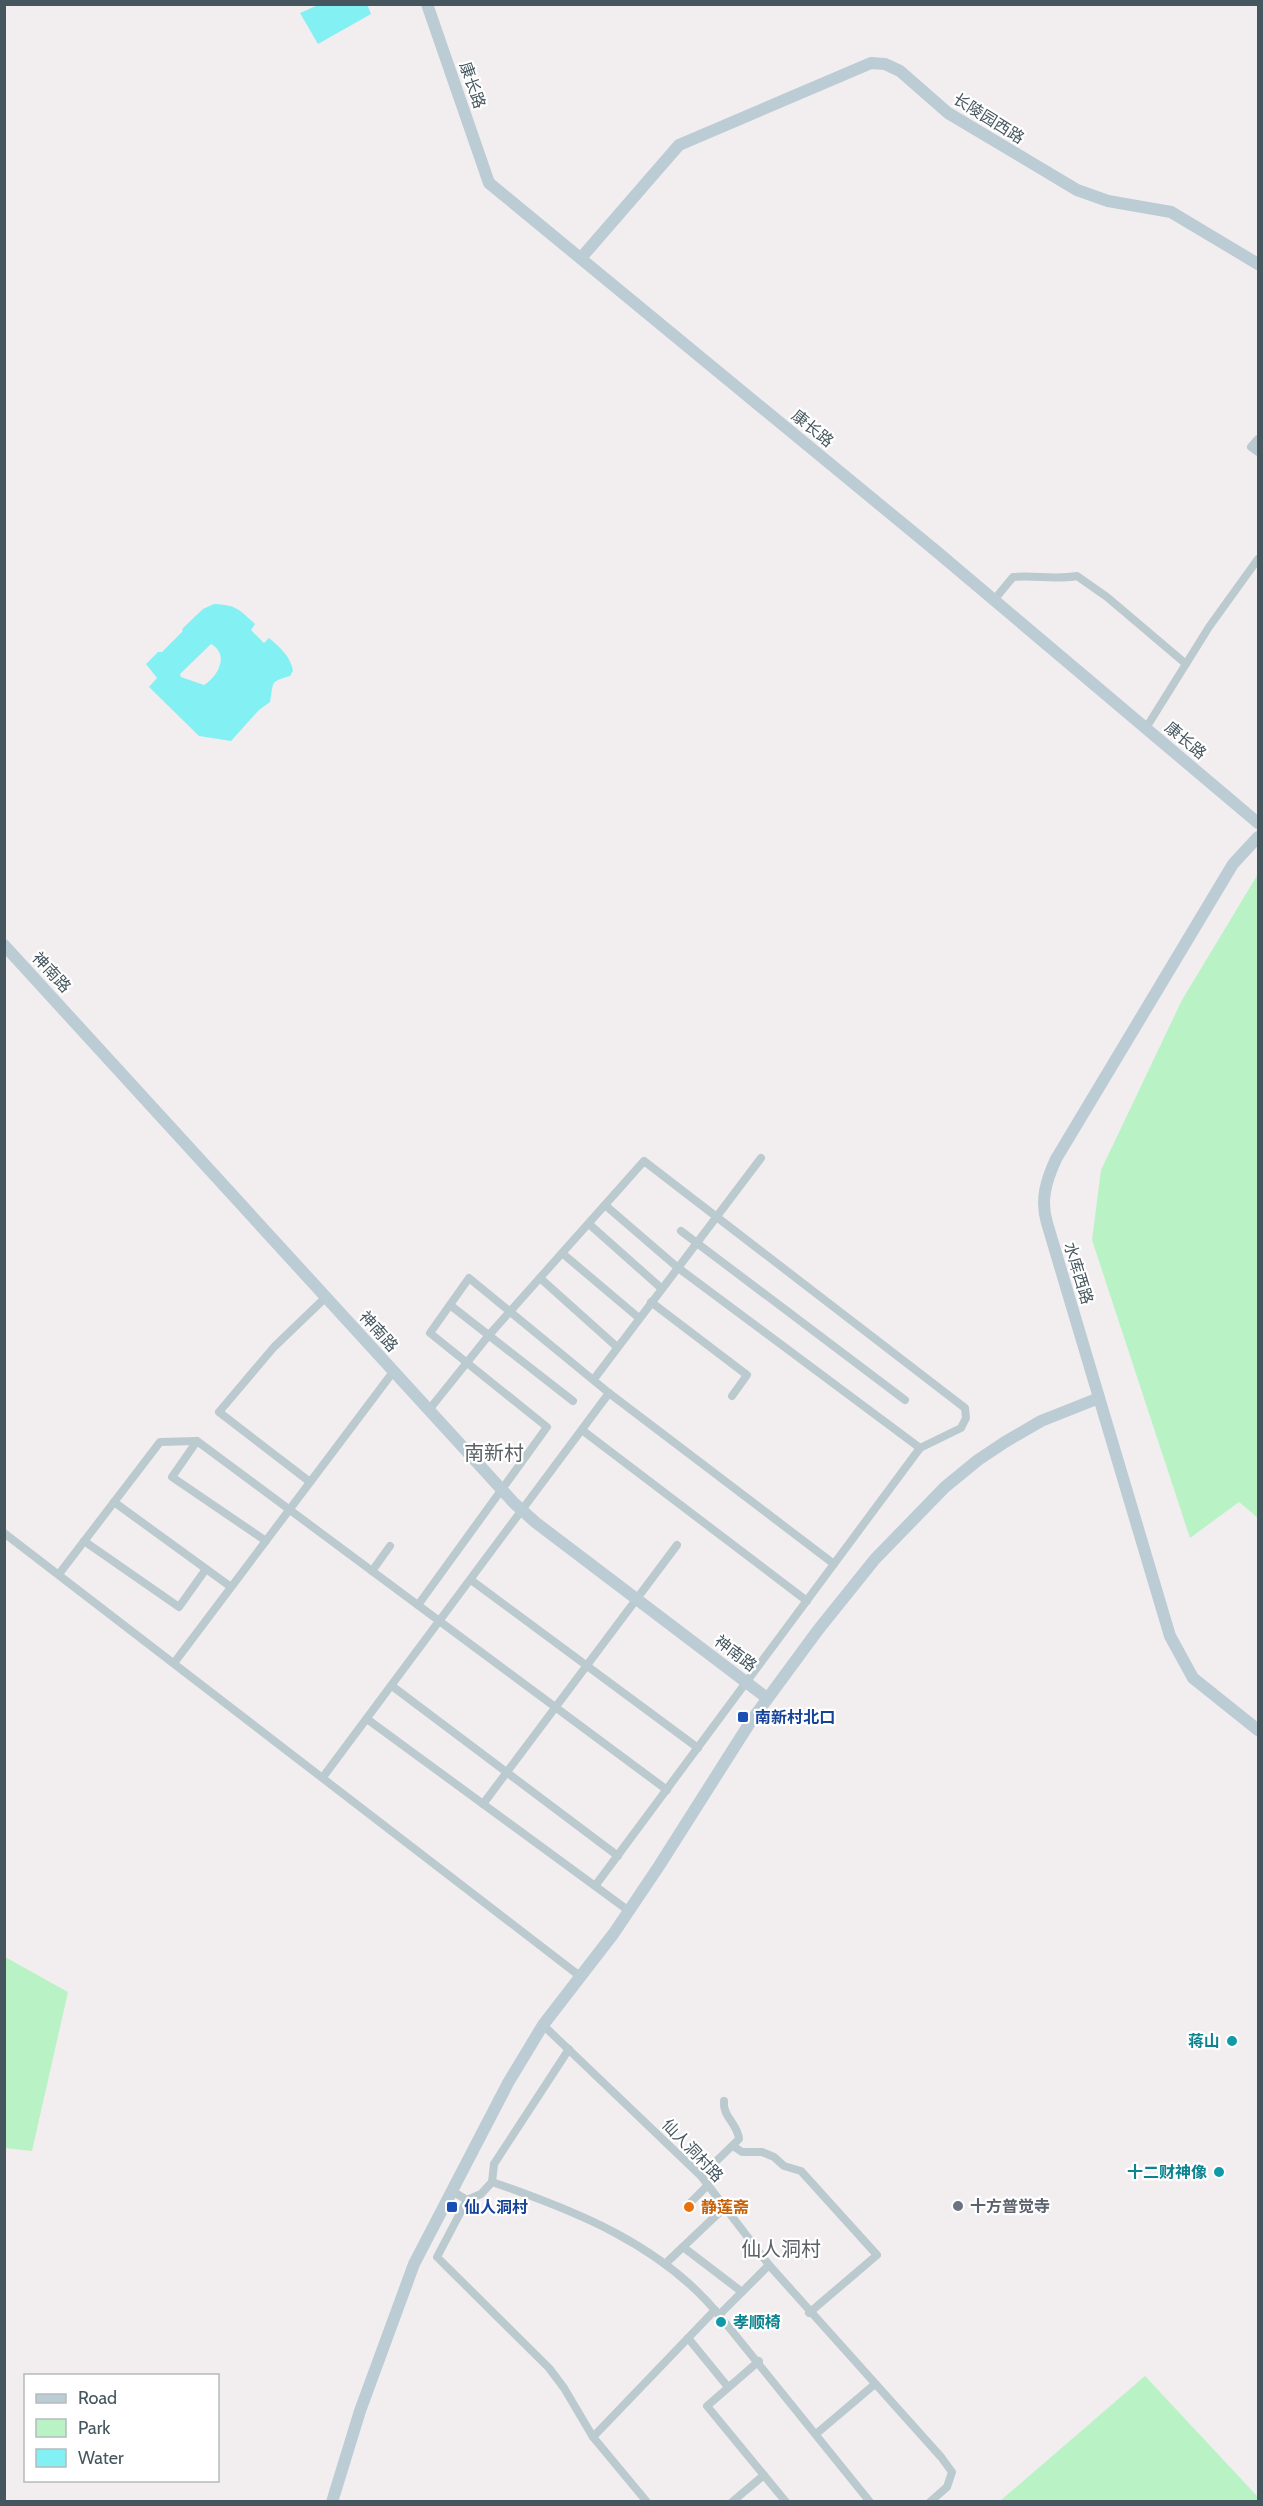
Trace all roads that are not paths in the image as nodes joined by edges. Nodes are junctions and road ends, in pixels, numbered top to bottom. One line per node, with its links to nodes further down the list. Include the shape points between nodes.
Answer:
1 (427, 4): 2 (street, 康长路, via 489,183)
2 (581, 258): 3 (street, 长陵园西路, via 679,145 871,63 900,71 948,114 1077,190 1108,201 1170,212); 7 (street, 康长路)
3 (1258, 264)
4 (1258, 439): 5 (street, via 1251,447)
5 (1258, 452)
6 (1258, 559): 8 (street)
7 (994, 600): 8 (street, via 1013,578 1055,580 1077,576); 9 (street, 康长路)
8 (1186, 664): 9 (street)
9 (1146, 728): 10 (street, 康长路)
10 (1258, 822)
11 (1258, 837): 35 (street, 水库西路, via 1242,851 1224,878 1056,1160 1044,1191 1045,1217)
12 (4, 945): 23 (street, 神南路)
13 (761, 1158): 15 (street)
14 (605, 1205): 15 (street, via 644,1161); 16 (street); 20 (street)
15 (716, 1216): 18 (street); 41 (street, via 965,1408 961,1428)
16 (589, 1224): 19 (street); 22 (street)
17 (681, 1231): 18 (street)
18 (696, 1243): 20 (street); 36 (street)
19 (562, 1253): 21 (street); 27 (street)
20 (677, 1267): 22 (street); 41 (street)
21 (540, 1278): 26 (street); 29 (street)
22 (661, 1288): 24 (street)
23 (326, 1297): 31 (street, 神南路); 42 (street, via 274,1347 219,1412)
24 (651, 1302): 27 (street); 34 (street, via 747,1375)
25 (450, 1305): 26 (street, via 469,1278); 28 (street); 30 (street, via 430,1333)
26 (510, 1310): 28 (street); 32 (street)
27 (639, 1318): 29 (street)
28 (489, 1335): 30 (street); 37 (street)
29 (618, 1347): 32 (street)
30 (465, 1362): 38 (street); 43 (street, via 547,1427)
31 (393, 1372): 38 (street, 神南路); 42 (street)
32 (594, 1379): 33 (street)
33 (609, 1393): 39 (street); 52 (street)
34 (732, 1396)
35 (1099, 1398): 66 (street, via 1041,1421 978,1460 945,1487 875,1559); 69 (street, 水库西路, via 1170,1636 1193,1678)
36 (905, 1400)
37 (573, 1401)
38 (428, 1411): 43 (street, 神南路)
39 (582, 1431): 46 (street); 59 (street)
40 (197, 1441): 44 (street, via 160,1442); 45 (street); 49 (street, via 172,1477)
41 (920, 1448): 52 (street)
42 (310, 1482): 45 (street)
43 (502, 1491): 46 (street, 神南路); 60 (street)
44 (114, 1503): 48 (street); 53 (street)
45 (289, 1510): 49 (street); 54 (street)
46 (522, 1511): 56 (street); 58 (street, 神南路)
47 (4, 1533): 55 (street)
48 (84, 1541): 53 (street, via 179,1607); 55 (street)
49 (266, 1541): 57 (street)
50 (677, 1545): 58 (street)
51 (390, 1546): 54 (street)
52 (834, 1564): 59 (street)
53 (206, 1569): 57 (street)
54 (372, 1571): 60 (street)
55 (59, 1574): 62 (street)
56 (471, 1580): 61 (street); 63 (street)
57 (231, 1587): 62 (street)
58 (637, 1599): 63 (street); 64 (street, 神南路)
59 (807, 1601): 64 (street)
60 (418, 1605): 61 (street)
61 (440, 1621): 65 (street); 67 (street)
62 (174, 1663): 72 (street)
63 (587, 1665): 67 (street); 70 (street)
64 (747, 1682): 66 (street, 神南路); 70 (street)
65 (392, 1686): 68 (street); 71 (street)
66 (767, 1698): 77 (street)
67 (556, 1707): 71 (street); 73 (street)
68 (367, 1719): 72 (street); 74 (street)
69 (1258, 1730)
70 (698, 1748): 73 (street)
71 (507, 1772): 74 (street); 75 (street)
72 (323, 1777): 78 (street)
73 (667, 1790): 75 (street)
74 (483, 1804): 76 (street)
75 (618, 1856): 76 (street)
76 (595, 1887): 77 (street)
77 (629, 1911): 78 (street)
78 (581, 1977): 79 (street)
79 (543, 2025): 80 (street, 仙人洞村路); 86 (street)
80 (569, 2049): 83 (street, 仙人洞村路); 84 (street, via 494,2164)
81 (724, 2101): 82 (street, via 723,2107 738,2133 739,2139)
82 (733, 2146): 83 (street); 95 (street, via 742,2152 762,2152 801,2171 877,2255)
83 (701, 2175): 85 (street, 仙人洞村路)
84 (492, 2182): 87 (street, via 481,2194); 91 (street, via 583,2216)
85 (708, 2185): 88 (street); 89 (street, 仙人洞村路)
86 (452, 2191): 87 (street); 103 (street, via 400,2299)
87 (467, 2200): 101 (street, via 437,2257 549,2368)
88 (689, 2204)
89 (725, 2207): 90 (street); 92 (street, 仙人洞村路)
90 (683, 2247): 91 (street); 93 (street)
91 (665, 2264): 94 (street)
92 (769, 2265): 93 (street); 95 (street, 仙人洞村路)
93 (742, 2292): 94 (street)
94 (717, 2312): 96 (street); 97 (street)
95 (809, 2313): 98 (street, 仙人洞村路)
96 (688, 2338): 99 (street); 101 (street)
97 (759, 2361): 99 (street); 100 (street)
98 (874, 2384): 100 (street); 108 (street, 仙人洞村路, via 952,2472 947,2487)
99 (728, 2387): 102 (street, via 707,2406)
100 (816, 2434): 107 (street)
101 (593, 2437): 104 (street)
102 (764, 2475): 105 (street); 106 (street)
103 (332, 2502)
104 (647, 2502)
105 (732, 2502)
106 (786, 2502)
107 (870, 2502)
108 (930, 2502)

